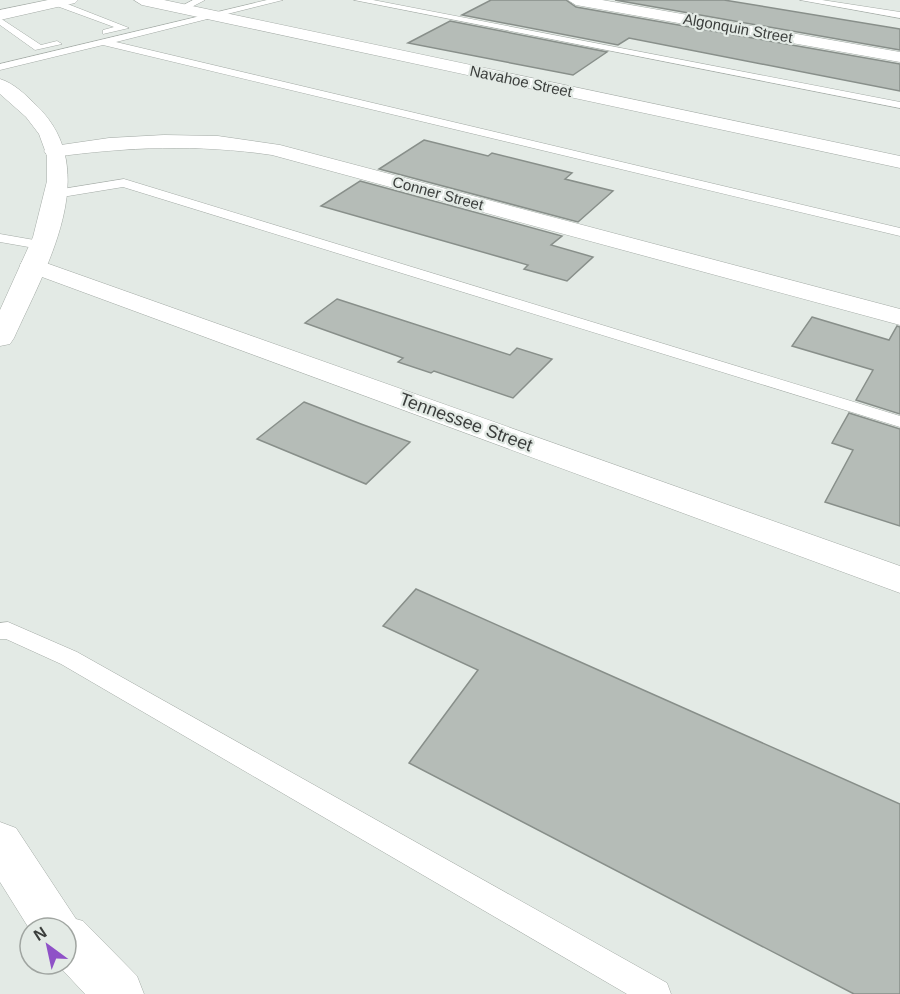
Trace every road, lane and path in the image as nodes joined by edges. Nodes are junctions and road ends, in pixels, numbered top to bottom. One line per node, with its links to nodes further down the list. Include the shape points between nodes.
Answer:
1 (142, 0): 8 (street, Navahoe Street)
2 (200, 0): 8 (lane)
3 (278, 0): 11 (lane)
4 (359, 0): 17 (lane)
5 (576, 0): 14 (street, Algonquin Street)
6 (805, 0): 10 (lane)
7 (63, 1): 9 (street); 12 (lane, via 124,28 39,48)
8 (181, 9): 11 (street, Navahoe Street)
9 (0, 15)
10 (900, 15)
11 (213, 16): 13 (lane); 19 (street, Navahoe Street)
12 (0, 21)
13 (103, 42): 15 (lane); 21 (lane)
14 (900, 57)
15 (0, 67)
16 (0, 85): 18 (street, via 24,103 50,135)
17 (900, 105)
18 (54, 151): 20 (street, via 59,171); 24 (street, Conner Street, via 100,144 186,140 273,149)
19 (900, 162)
20 (56, 194): 23 (street); 26 (lane, via 124,183)
21 (900, 231)
22 (0, 238): 23 (lane)
23 (36, 255): 25 (street); 27 (street, Tennessee Street)
24 (900, 317)
25 (0, 338)
26 (900, 422)
27 (900, 580)
28 (0, 632): 33 (lane, via 8,630 69,658)
29 (0, 842): 30 (street)
30 (48, 916)
31 (78, 951): 32 (street)
32 (119, 994)
33 (656, 994)

